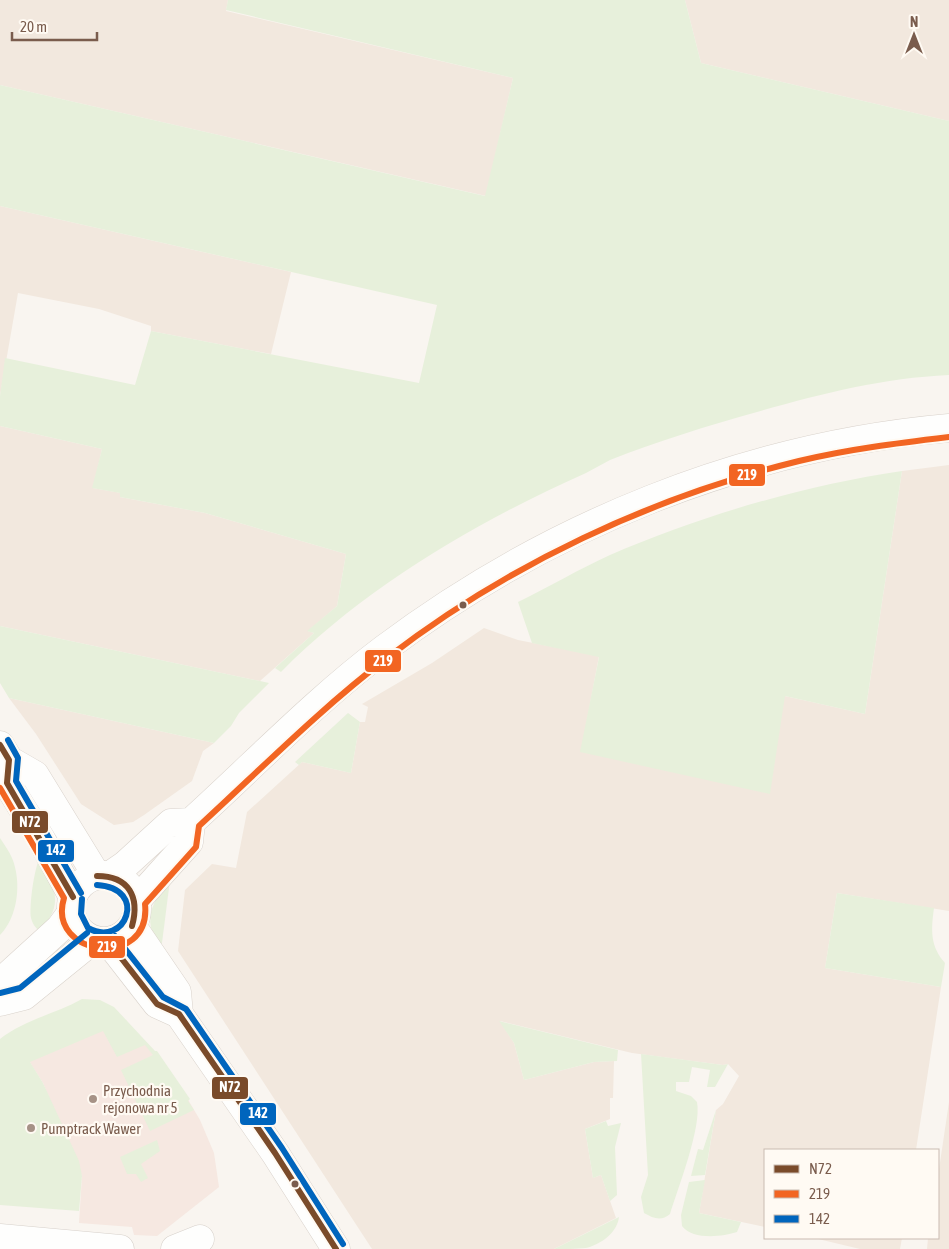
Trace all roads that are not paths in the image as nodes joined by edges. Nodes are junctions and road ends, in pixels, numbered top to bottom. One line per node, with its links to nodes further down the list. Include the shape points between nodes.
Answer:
1 (949, 428): 3 (street, via 860,440 790,454 672,491 596,522 478,584 384,649 324,698)
2 (4, 752): 4 (street, via 35,775); 5 (street, via 7,783 40,837)
3 (191, 822): 4 (street, via 170,823 125,865); 6 (street, via 189,842)
4 (103, 876): 5 (street, via 82,883); 6 (street, via 126,884)
5 (72, 905): 7 (street, via 81,932); 8 (street, via 60,928 4,979)
6 (134, 913): 7 (street, via 122,936); 9 (street, via 177,992)
7 (101, 941): 8 (street, via 24,996); 9 (street, via 157,1004)
8 (1, 1001)
9 (179, 1014): 14 (street, via 275,1153)
10 (0, 1238): 12 (street)
11 (200, 1239): 13 (street)
12 (120, 1249)
13 (175, 1249)
14 (336, 1249)

